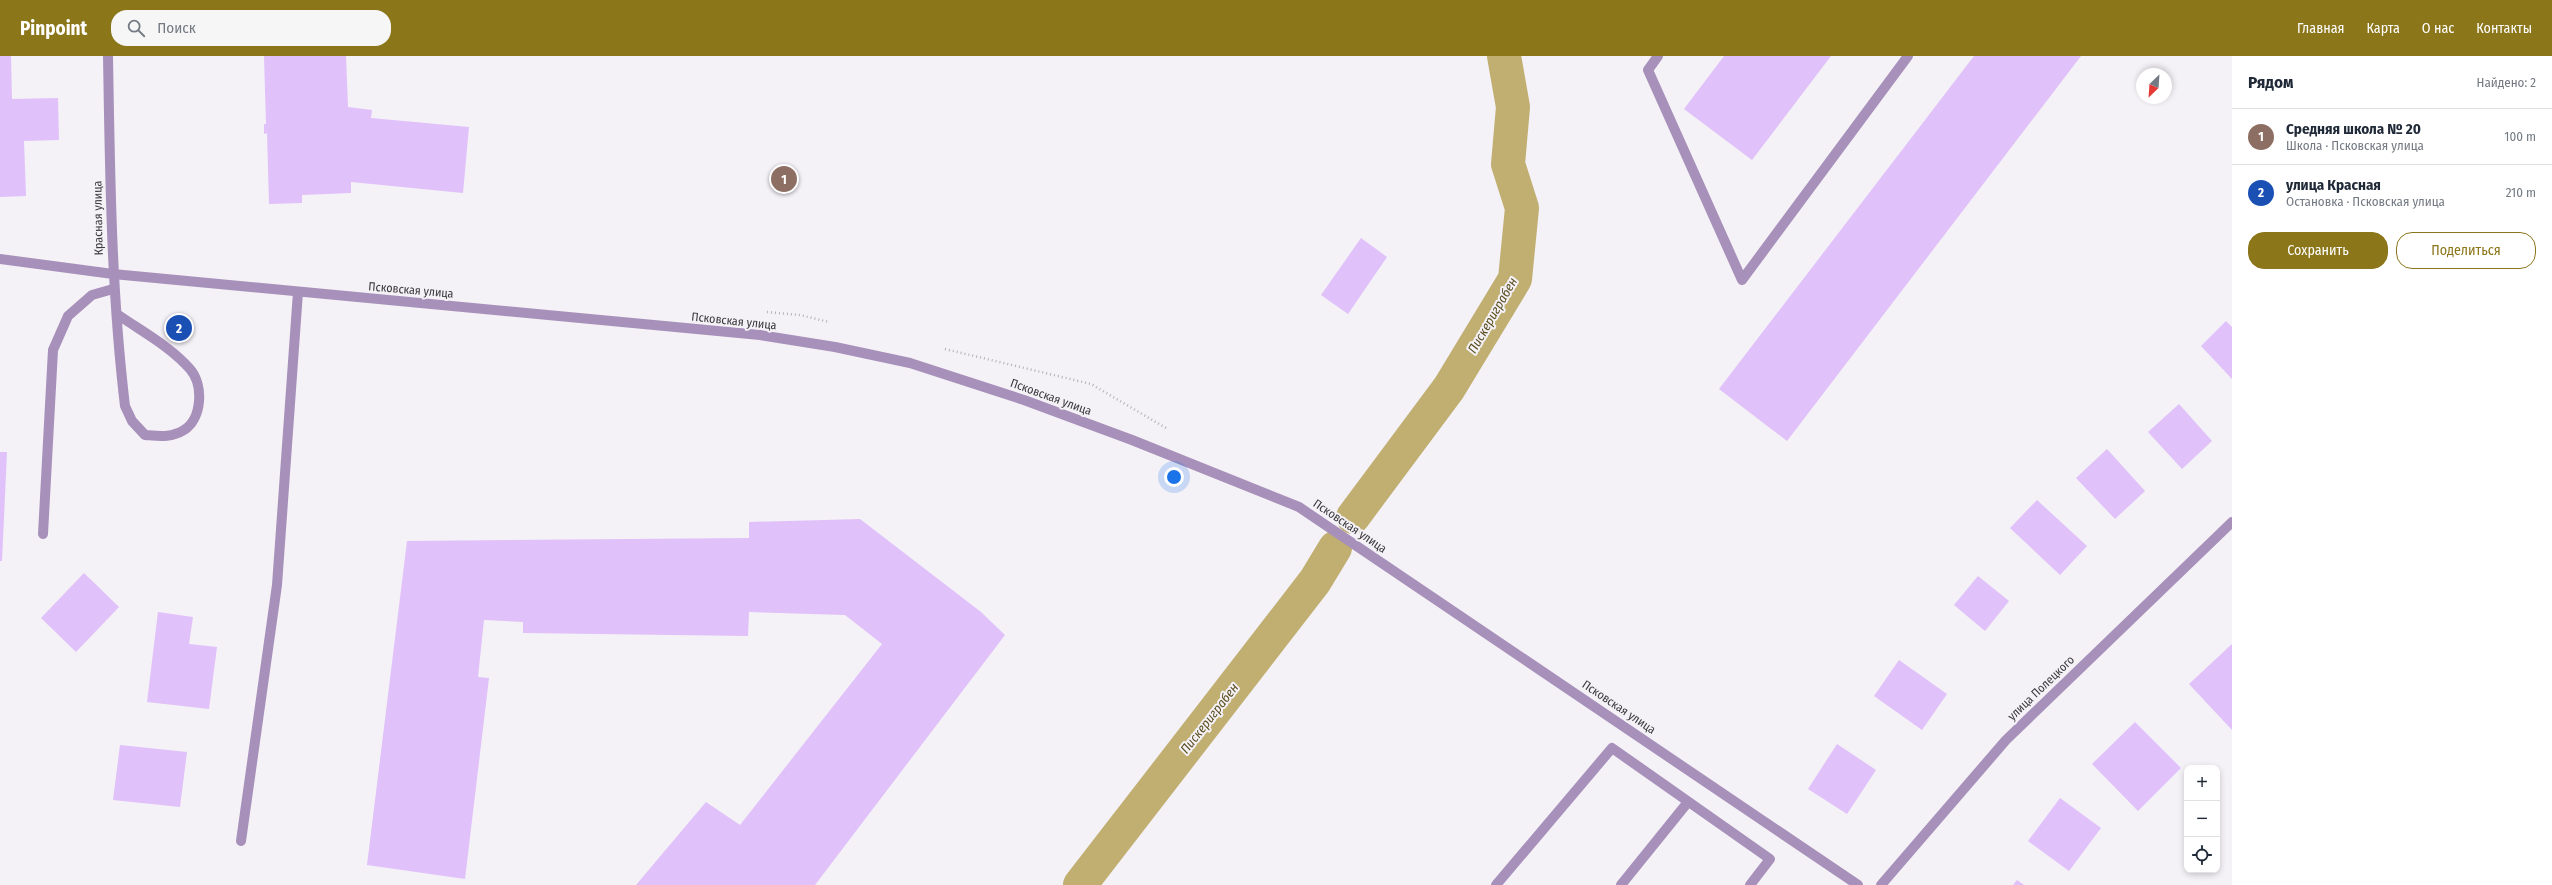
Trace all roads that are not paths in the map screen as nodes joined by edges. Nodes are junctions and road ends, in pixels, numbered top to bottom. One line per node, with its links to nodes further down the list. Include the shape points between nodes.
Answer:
1 (108, 56): 5 (street, Красная улица)
2 (1658, 56): 3 (street, via 1648,70 1742,280)
3 (1908, 56)
4 (0, 259): 5 (street, Псковская улица)
5 (113, 274): 6 (street, Красная улица); 7 (street, Псковская улица)
6 (113, 289): 8 (street, Красная улица); 10 (street, via 92,295 68,316 53,350)
7 (298, 292): 12 (street, via 278,585); 16 (street, Псковская улица, via 760,335 835,347 910,364 1024,400 1132,440 1299,507)
8 (116, 314): 8 (street, Красная улица, via 125,406 132,421 145,435 166,437 185,430 196,416 200,394 191,370 162,344)
9 (2232, 522): 17 (street, улица Полецкого, via 2006,740)
10 (43, 534)
11 (1688, 802): 13 (street, via 1612,748); 14 (street); 15 (street, via 1770,859)
12 (241, 841)
13 (1496, 885)
14 (1621, 885)
15 (1750, 885)
16 (1858, 885)
17 (1881, 885)

